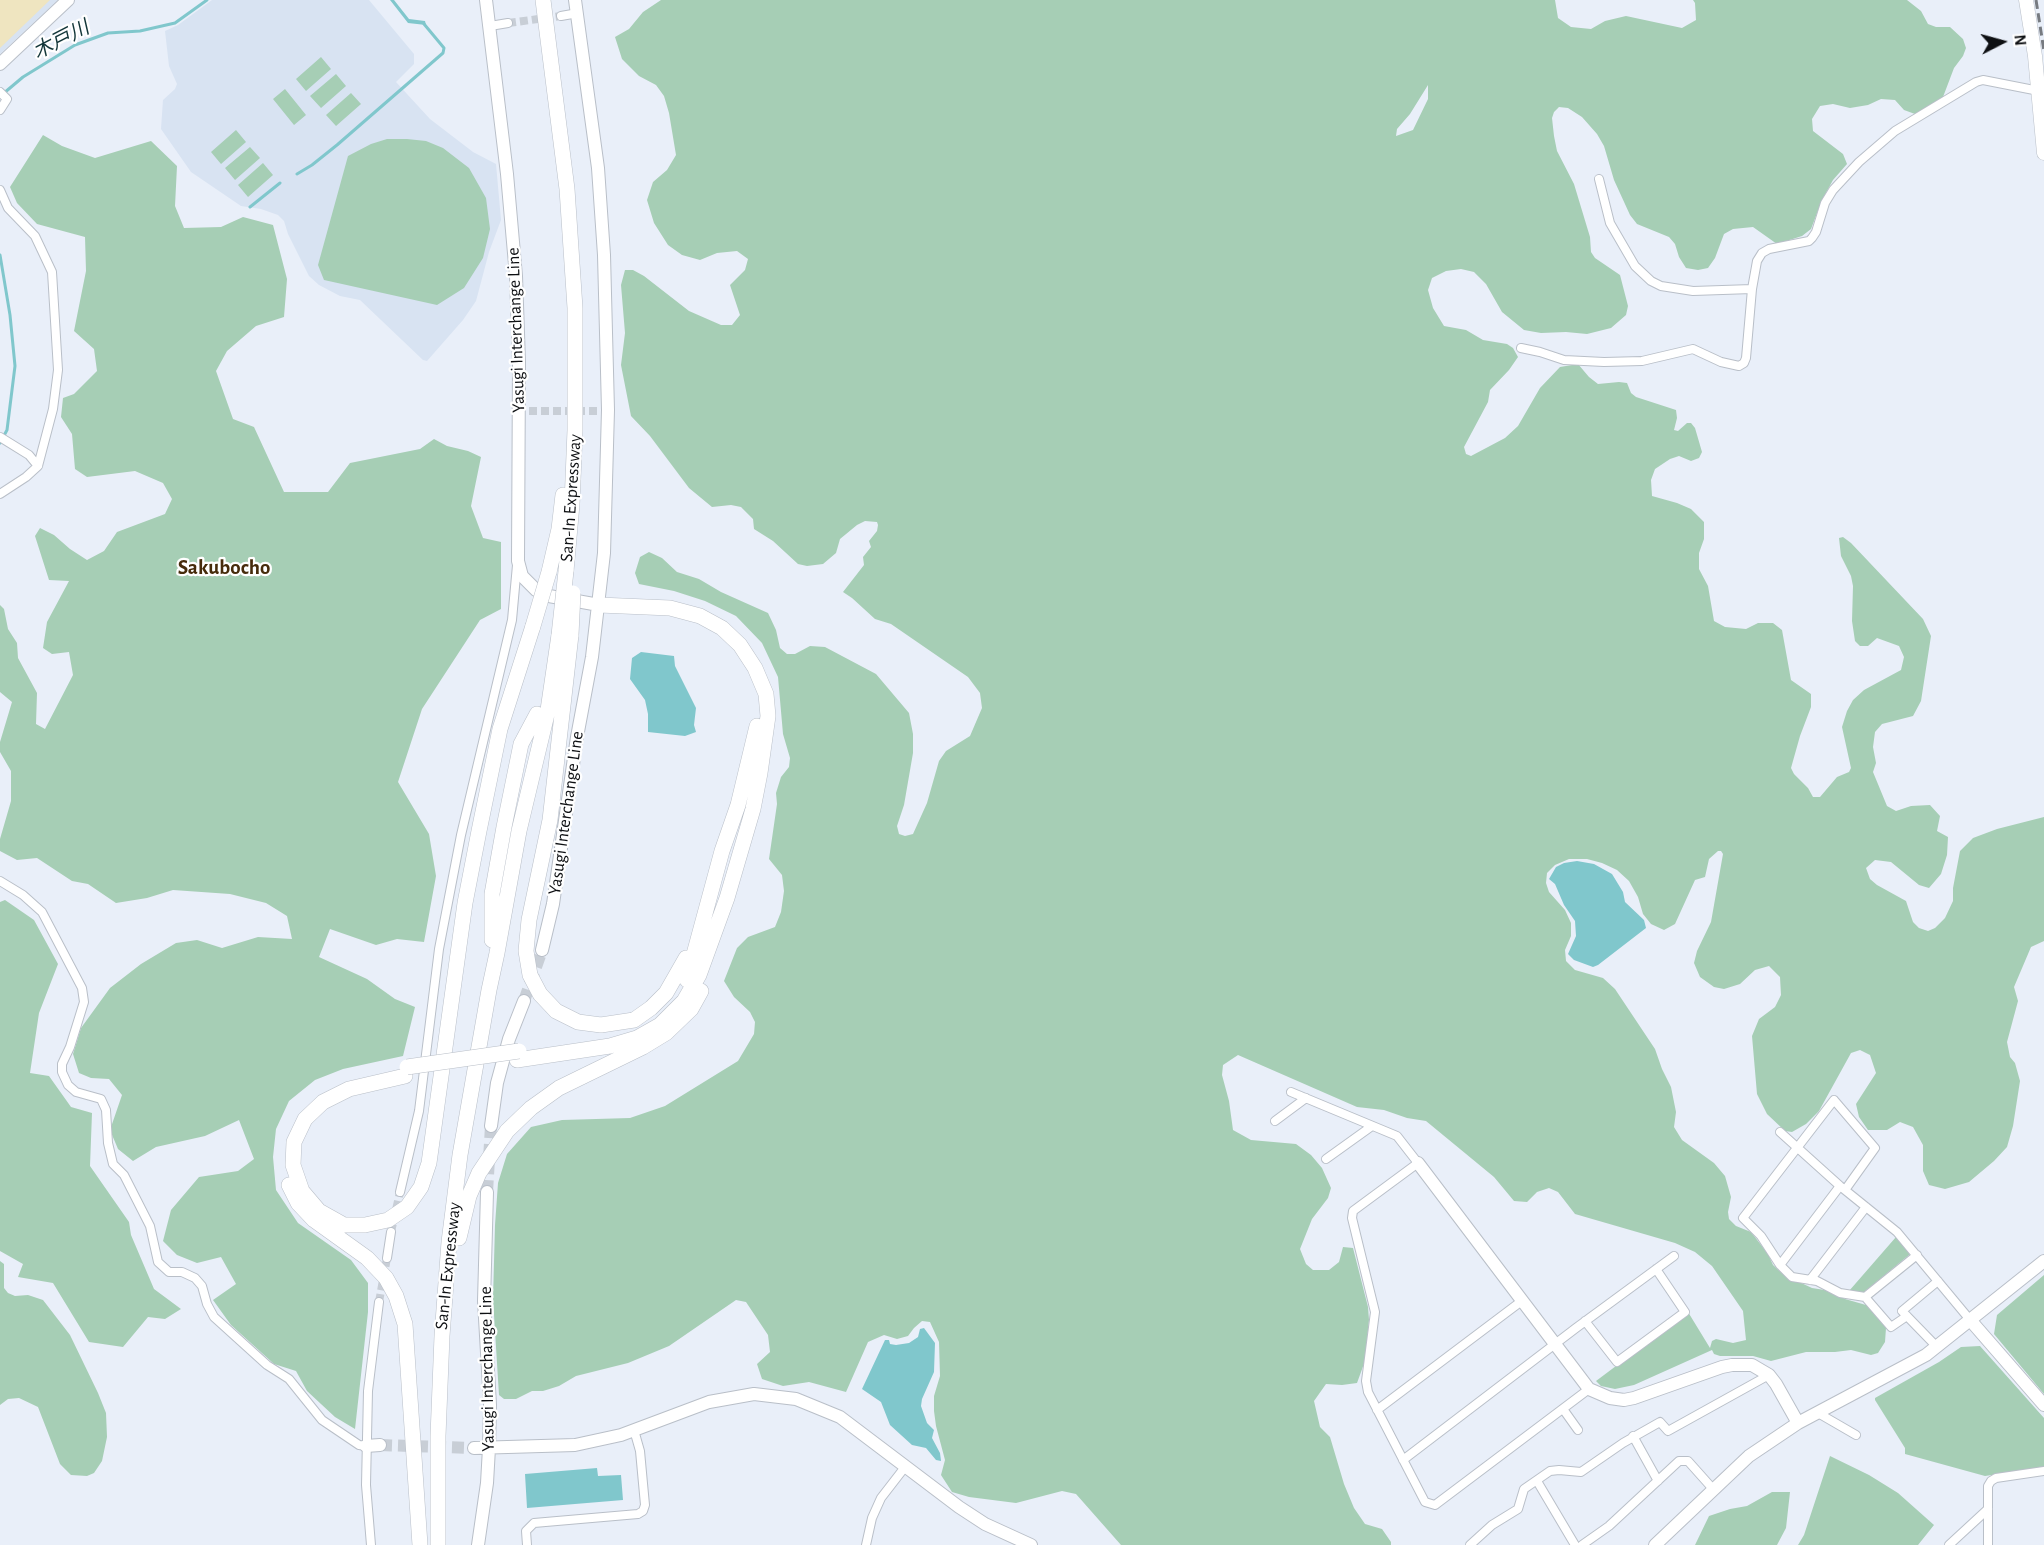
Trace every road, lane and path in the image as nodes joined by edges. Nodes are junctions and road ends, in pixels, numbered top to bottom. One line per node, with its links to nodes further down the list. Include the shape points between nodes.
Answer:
1 (68, 0): 12 (main road)
2 (486, 0): 10 (main road, Yasugi Interchange Line)
3 (538, 0): 25 (highway, San-In Expressway, via 555,128 571,337)
4 (543, 0): 25 (highway, San-In Expressway, via 556,91 575,308 575,430)
5 (575, 0): 7 (main road, Yasugi Interchange Line)
6 (2026, 0): 11 (main road)
7 (578, 14): 8 (street); 26 (main road, Yasugi Interchange Line, via 604,255 604,553)
8 (561, 16)
9 (508, 23): 10 (street)
10 (490, 26): 24 (main road, Yasugi Interchange Line, via 516,276 524,412)
11 (2040, 54): 13 (main road)
12 (0, 64)
13 (2039, 91): 16 (main road); 19 (street, via 1983,80 1895,131 1833,190 1809,241 1769,249 1759,256)
14 (2, 94): 15 (street, via 7,99)
15 (0, 110)
16 (2044, 153)
17 (1599, 180): 19 (street, via 1610,223 1635,266 1651,281 1693,291)
18 (0, 190): 22 (street, via 8,208 35,236 52,272 58,370 53,409)
19 (1752, 289): 20 (street, via 1746,358 1739,366 1690,349 1642,361 1604,362 1564,360)
20 (1521, 348)
21 (0, 437): 22 (street, via 29,455)
22 (38, 466): 23 (street)
23 (0, 494)
24 (518, 561): 26 (main road, Yasugi Interchange Line, via 522,576 536,590); 47 (street, via 512,620 441,938 419,1111)
25 (563, 572): 27 (highway, bridge); 36 (highway, bridge, via 533,626 500,729 465,903 429,1163 422,1187 407,1207 388,1220 344,1224 319,1211 302,1191 293,1166 294,1142 305,1119 323,1102 349,1089)
26 (599, 605): 30 (highway, via 622,614 696,623 718,635 749,672 759,715 756,739); 31 (highway, via 670,608 699,616 722,628 740,645 755,668 766,694 765,746 753,809); 32 (main road, Yasugi Interchange Line, via 553,904)
27 (561, 634): 28 (highway); 30 (highway, via 550,820 526,951 530,975 540,994 556,1011 578,1022 601,1025 634,1020 666,993 678,975)
28 (542, 714): 33 (highway, via 545,742 513,899); 33 (highway, via 521,744 502,838 492,894)
29 (0, 881): 80 (street, via 42,912 82,988 84,1002 62,1072 76,1092 101,1099 113,1164 124,1175 150,1226 158,1262 170,1272 195,1278 214,1317 267,1365 289,1379 322,1420 358,1445)
30 (709, 898): 35 (highway, via 687,979 655,1019 605,1039)
31 (727, 898): 35 (highway, via 699,975 684,1001 660,1025 637,1038 610,1046); 57 (highway, via 708,980 692,1008 666,1033 643,1047 560,1088 507,1131 476,1180 461,1226 457,1255)
32 (542, 950)
33 (495, 952): 57 (highway, San-In Expressway, via 460,1155)
34 (524, 1001): 40 (main road, via 509,1038)
35 (518, 1056): 36 (highway)
36 (406, 1072): 91 (highway, via 366,1074 322,1092 294,1122 285,1144 285,1162 287,1181 298,1203 314,1220 367,1258 396,1296 405,1323)
37 (1291, 1092): 38 (street)
38 (1306, 1098): 39 (street); 41 (street)
39 (1275, 1121)
40 (491, 1126)
41 (1372, 1126): 44 (street); 45 (street, via 1397,1136)
42 (1780, 1132): 43 (street)
43 (1796, 1148): 46 (street); 46 (street, via 1834,1100 1875,1148); 55 (street, via 1743,1218 1761,1236)
44 (1326, 1159)
45 (1418, 1163): 61 (main road); 72 (street, via 1353,1211 1375,1312 1366,1381)
46 (1843, 1188): 49 (street); 55 (street)
47 (400, 1192)
48 (487, 1192): 82 (main road, Yasugi Interchange Line, via 484,1301)
49 (1866, 1207): 51 (street, via 1897,1232); 58 (street)
50 (391, 1233): 53 (street)
51 (1917, 1255): 59 (street); 60 (street)
52 (1674, 1256): 56 (street)
53 (387, 1258)
54 (2044, 1261): 65 (main road)
55 (1780, 1265): 58 (street, via 1792,1277)
56 (1656, 1269): 64 (street); 64 (street, via 1685,1312 1617,1362)
57 (446, 1275): 92 (highway, San-In Expressway, via 438,1424)
58 (1810, 1280): 60 (street, via 1840,1293)
59 (1938, 1281): 63 (street, via 1902,1311); 65 (street)
60 (1865, 1297): 63 (street, via 1891,1327)
61 (1523, 1300): 66 (main road); 72 (street)
62 (379, 1302): 80 (street)
63 (1907, 1316): 67 (street)
64 (1586, 1321): 66 (street)
65 (1971, 1321): 67 (main road); 70 (main road)
66 (1555, 1345): 69 (main road); 83 (street)
67 (1937, 1347): 73 (main road)
68 (1769, 1375): 69 (main road, via 1752,1365 1732,1365 1634,1398 1617,1400); 74 (main road); 78 (street, via 1668,1431 1660,1422)
69 (1589, 1389): 71 (street)
70 (2044, 1405)
71 (1563, 1409): 76 (street); 83 (street, via 1436,1505 1425,1502)
72 (1377, 1410): 83 (street)
73 (1818, 1413): 74 (main road); 77 (street)
74 (1798, 1423): 88 (main road, via 1749,1456)
75 (634, 1430): 82 (main road, via 575,1445); 84 (main road, via 709,1402 737,1396 775,1395 811,1404 840,1418); 94 (street, via 640,1451 643,1511 534,1523 526,1531)
76 (1578, 1430)
77 (1856, 1435)
78 (1633, 1436): 86 (street); 87 (street, via 1581,1472 1555,1470)
79 (380, 1445): 80 (main road)
80 (366, 1446): 90 (street)
81 (474, 1448): 82 (main road)
82 (489, 1448): 93 (main road, Yasugi Interchange Line)
83 (1403, 1460)
84 (905, 1467): 95 (street, via 881,1497); 96 (main road, via 985,1524)
85 (2044, 1471): 89 (street, via 1994,1479 1988,1486)
86 (1658, 1480): 88 (street, via 1678,1461 1688,1461); 99 (street, via 1609,1526)
87 (1537, 1481): 97 (street, via 1524,1489 1518,1509); 98 (street)
88 (1713, 1489): 100 (main road)
89 (1989, 1509): 101 (street); 102 (street)
90 (371, 1545)
91 (420, 1545)
92 (438, 1545)
93 (478, 1545)
94 (527, 1545)
95 (866, 1545)
96 (1031, 1545)
97 (1470, 1545)
98 (1575, 1545)
99 (1582, 1545)
100 (1655, 1545)
101 (1949, 1545)
102 (1988, 1545)

